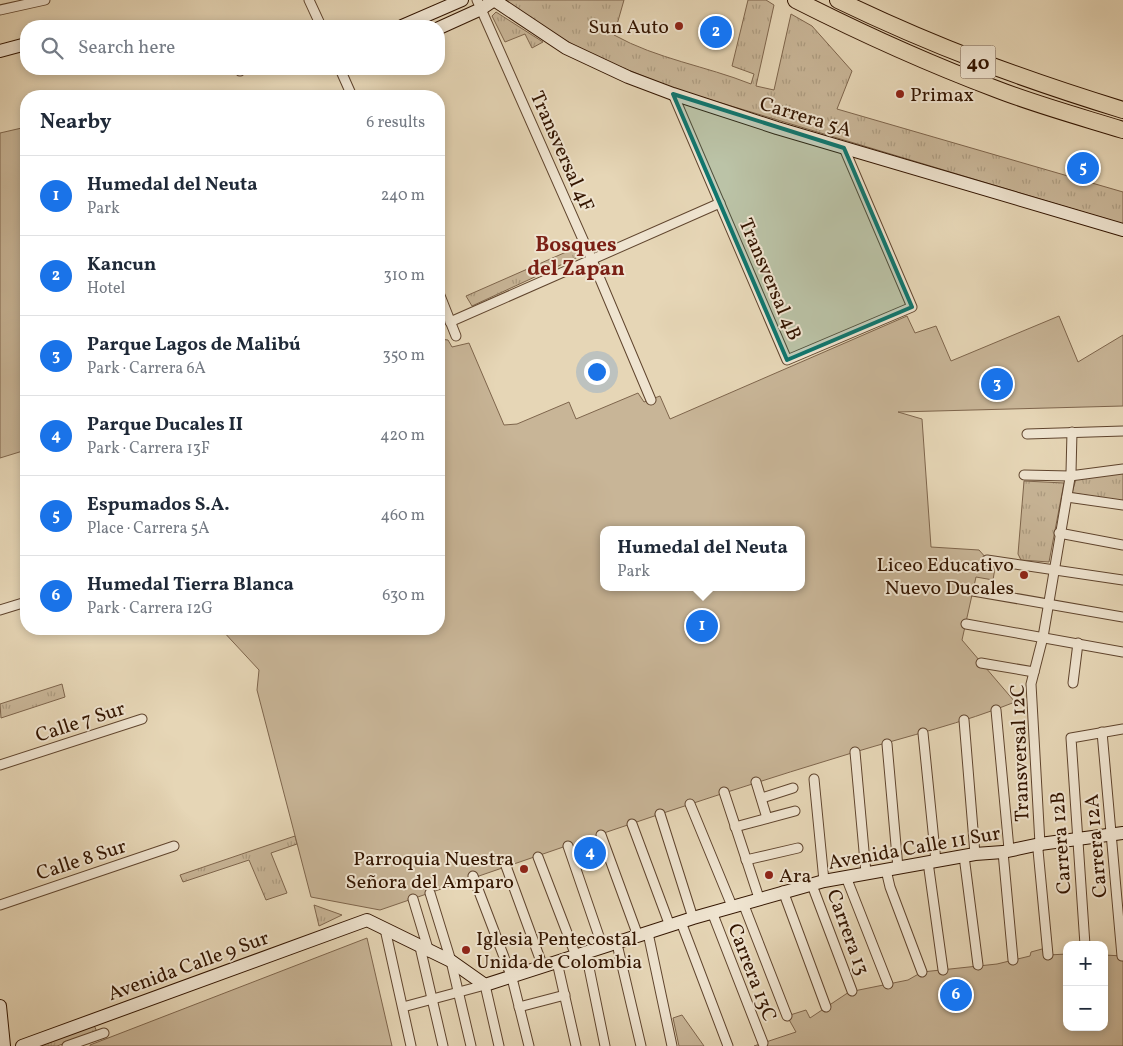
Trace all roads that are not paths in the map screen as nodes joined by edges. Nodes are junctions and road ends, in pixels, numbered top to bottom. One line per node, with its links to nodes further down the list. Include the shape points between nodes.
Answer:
1 (46, 0): 8 (street)
2 (309, 0): 9 (street)
3 (462, 0): 10 (street)
4 (494, 0): 7 (street); 16 (street, Carrera 5A, via 572,51)
5 (838, 0): 17 (highway, 40, via 978,62)
6 (806, 2): 18 (highway, 40, via 884,43 997,89)
7 (479, 5): 11 (street); 22 (street, Transversal 4F)
8 (0, 10)
9 (318, 20)
10 (416, 20)
11 (445, 25)
12 (20, 46): 13 (street)
13 (0, 51)
14 (343, 75): 15 (street)
15 (349, 90)
16 (673, 94): 19 (street, Carrera 5A); 20 (street, Transversal 4B)
17 (1123, 110)
18 (1123, 130)
19 (844, 148): 20 (street, Transversal 4B, via 912,306 787,360); 21 (street, Carrera 5A)
20 (720, 203): 22 (street)
21 (1123, 230)
22 (592, 260): 24 (street); 26 (street, Transversal 4F)
23 (445, 309): 24 (street)
24 (450, 322): 25 (street)
25 (456, 336)
26 (651, 400)
27 (1123, 431): 28 (street)
28 (1072, 432): 29 (street); 32 (street, Transversal 12C)
29 (1027, 434)
30 (1123, 469): 32 (street)
31 (1024, 475): 32 (street)
32 (1070, 476): 33 (street, Transversal 12C)
33 (1066, 497): 34 (street); 35 (street, Transversal 12C)
34 (1123, 505)
35 (1059, 533): 36 (street); 38 (street, Transversal 12C)
36 (1123, 545)
37 (987, 560): 38 (street)
38 (1053, 569): 39 (street); 41 (street, Transversal 12C)
39 (1123, 580)
40 (973, 591): 41 (street)
41 (1048, 603): 44 (street); 46 (street, Transversal 12C)
42 (20, 604): 43 (street)
43 (0, 610)
44 (1123, 617)
45 (966, 624): 46 (street)
46 (1043, 637): 47 (street); 50 (street, Transversal 12C)
47 (1078, 643): 48 (street); 51 (street)
48 (1123, 652)
49 (981, 663): 50 (street)
50 (1034, 672): 75 (street, Transversal 12C, via 1030,701)
51 (1073, 683)
52 (996, 710): 79 (street)
53 (142, 719): 60 (street, Calle 7 Sur)
54 (964, 720): 80 (street)
55 (1123, 729): 56 (street)
56 (1102, 732): 72 (street, Carrera 12A); 74 (street, Carrera 12B, via 1071,738)
57 (923, 733): 83 (street)
58 (887, 744): 85 (street)
59 (855, 752): 86 (street)
60 (0, 766)
61 (814, 779): 89 (street, Carrera 13)
62 (756, 782): 65 (street)
63 (793, 788): 65 (street)
64 (724, 792): 71 (street)
65 (762, 798): 69 (street)
66 (690, 804): 94 (street)
67 (795, 812): 69 (street)
68 (660, 814): 97 (street)
69 (767, 818): 71 (street)
70 (632, 824): 97 (street)
71 (735, 827): 82 (street)
72 (1117, 833): 74 (street, Avenida Calle 11 Sur); 106 (street, Carrera 12A)
73 (601, 835): 99 (street)
74 (1077, 839): 75 (street, Avenida Calle 11 Sur); 100 (street, Carrera 12B)
75 (1040, 844): 79 (street, Avenida Calle 11 Sur); 105 (street, Transversal 12C)
76 (174, 846): 95 (street, Calle 8 Sur)
77 (568, 846): 102 (street)
78 (798, 848): 82 (street)
79 (1006, 850): 80 (street, Avenida Calle 11 Sur); 107 (street)
80 (970, 855): 83 (street, Avenida Calle 11 Sur); 110 (street)
81 (538, 857): 104 (street)
82 (746, 860): 93 (street)
83 (932, 862): 85 (street, Avenida Calle 11 Sur); 112 (street)
84 (506, 866): 111 (street)
85 (892, 869): 86 (street, Avenida Calle 11 Sur); 113 (street, via 890,886)
86 (866, 873): 88 (street, Avenida Calle 11 Sur)
87 (473, 876): 114 (street)
88 (846, 877): 89 (street, Avenida Calle 11 Sur); 115 (street)
89 (818, 883): 90 (street, Avenida Calle 11 Sur); 117 (street, Carrera 13)
90 (783, 892): 93 (street, Avenida Calle 11 Sur); 123 (street)
91 (430, 893): 108 (street)
92 (413, 898): 103 (street)
93 (759, 898): 94 (street, Avenida Calle 11 Sur)
94 (738, 904): 96 (street, Avenida Calle 11 Sur); 125 (street)
95 (0, 905)
96 (712, 912): 97 (street, Avenida Calle 11 Sur); 127 (street, Carrera 13C)
97 (681, 922): 99 (street, Avenida Calle 11 Sur); 140 (street)
98 (385, 929): 103 (street); 122 (street); 129 (street, Avenida Calle 9 Sur, via 367,920)
99 (643, 935): 101 (street, Avenida Calle 11 Sur); 139 (street)
100 (1085, 941)
101 (617, 944): 102 (street, Avenida Calle 11 Sur); 138 (street)
102 (603, 948): 104 (street, Avenida Calle 11 Sur)
103 (424, 950): 108 (street); 120 (street)
104 (581, 955): 109 (street, Avenida Calle 11 Sur); 137 (street)
105 (1048, 955)
106 (1122, 956)
107 (1013, 960)
108 (451, 961): 116 (street); 118 (street)
109 (557, 962): 111 (street, Avenida Calle 11 Sur); 119 (street)
110 (978, 966)
111 (543, 968): 114 (street, Avenida Calle 11 Sur)
112 (943, 970)
113 (922, 972)
114 (512, 978): 116 (street, Avenida Calle 11 Sur); 124 (street)
115 (888, 984)
116 (485, 985): 118 (street); 134 (street)
117 (852, 991)
118 (458, 993): 120 (street); 133 (street)
119 (564, 995): 124 (street); 136 (street)
120 (434, 1000): 122 (street); 132 (street)
121 (0, 1006): 128 (street)
122 (403, 1007): 131 (street)
123 (826, 1007)
124 (519, 1008): 135 (street)
125 (787, 1016)
126 (104, 1033): 130 (street)
127 (762, 1044)
128 (4, 1046)
129 (22, 1046)
130 (67, 1046)
131 (411, 1046)
132 (443, 1046)
133 (471, 1046)
134 (499, 1046)
135 (529, 1046)
136 (576, 1046)
137 (605, 1046)
138 (641, 1046)
139 (672, 1046)
140 (728, 1046)

